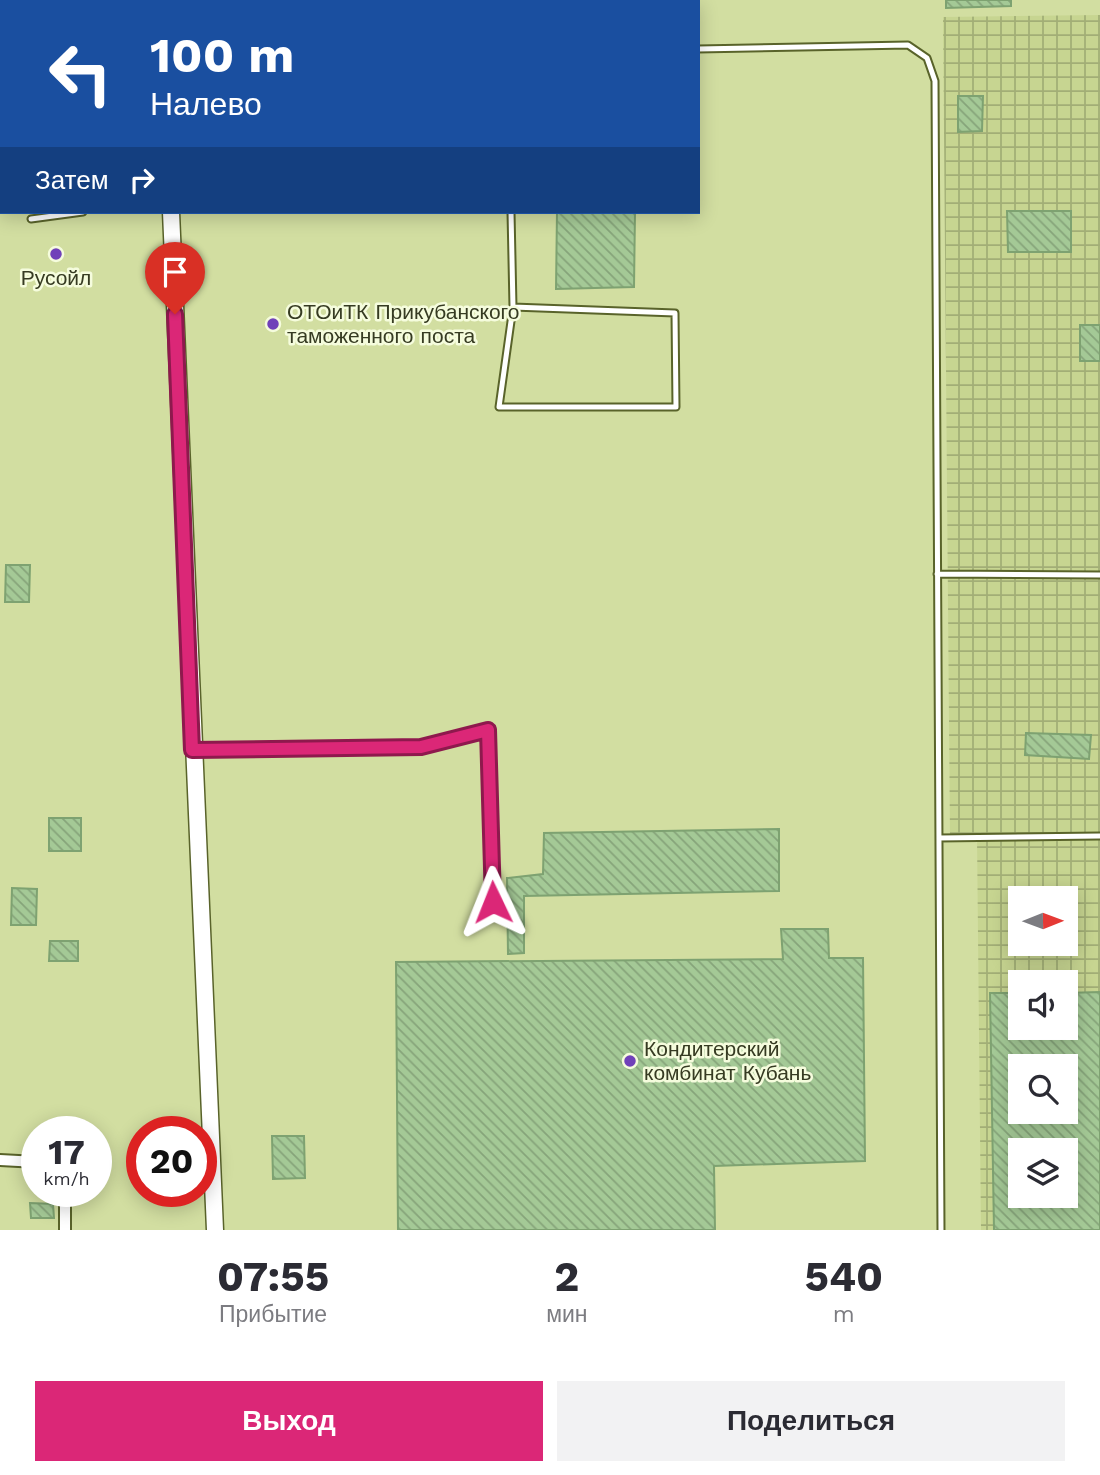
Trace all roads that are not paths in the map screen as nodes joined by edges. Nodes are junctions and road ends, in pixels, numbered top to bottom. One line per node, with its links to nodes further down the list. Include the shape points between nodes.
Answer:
1 (700, 49): 7 (lane, via 908,46 928,58 935,81)
2 (68, 214): 5 (lane)
3 (171, 214): 9 (main road)
4 (512, 214): 6 (lane)
5 (31, 219)
6 (513, 307): 6 (lane, via 675,313 676,407 499,407)
7 (937, 574): 8 (lane); 11 (lane)
8 (1100, 575)
9 (192, 750): 12 (lane, via 421,747 488,730); 17 (main road)
10 (1100, 836): 11 (lane)
11 (939, 838): 18 (lane)
12 (493, 902)
13 (0, 1160): 14 (street)
14 (21, 1161)
15 (65, 1207): 16 (street)
16 (65, 1230)
17 (215, 1230)
18 (941, 1230)

